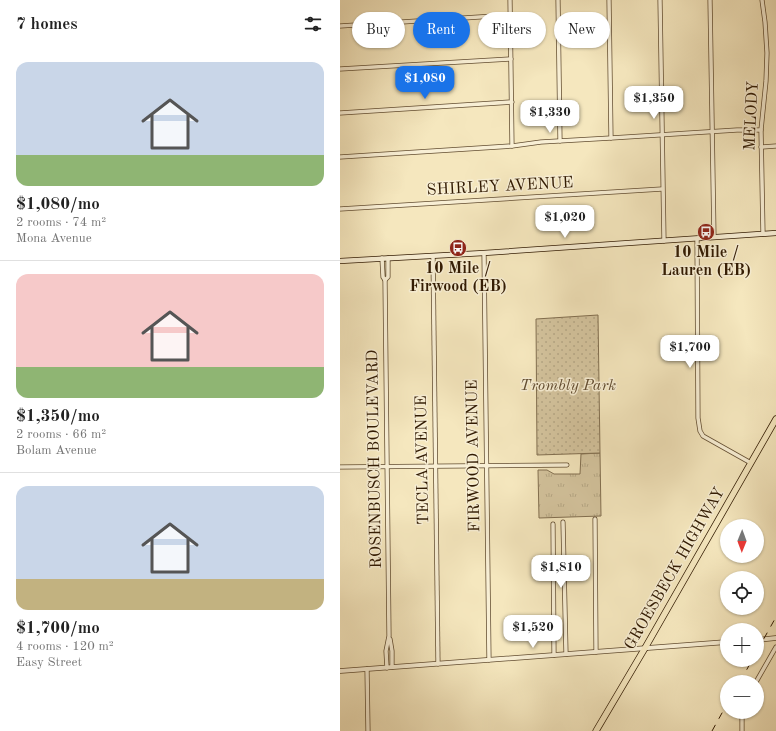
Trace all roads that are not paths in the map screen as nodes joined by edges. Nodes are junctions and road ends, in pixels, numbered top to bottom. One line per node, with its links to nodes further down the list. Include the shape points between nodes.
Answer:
1 (510, 0): 7 (street)
2 (558, 0): 19 (street)
3 (609, 0): 18 (street)
4 (660, 0): 17 (street)
5 (710, 0): 16 (street)
6 (762, 0): 15 (street, MELODY, via 767,52)
7 (510, 12)
8 (478, 17): 9 (street)
9 (340, 26)
10 (511, 48): 11 (street)
11 (511, 59): 12 (street); 13 (street)
12 (340, 69)
13 (512, 102): 14 (street); 20 (street)
14 (340, 113)
15 (761, 130): 16 (street); 22 (street, MELODY)
16 (712, 132): 17 (street); 28 (street)
17 (662, 134): 18 (street); 24 (street)
18 (611, 138): 19 (street)
19 (560, 141): 20 (street)
20 (512, 146): 23 (street)
21 (776, 146): 22 (street)
22 (761, 147): 27 (street, MELODY)
23 (340, 157)
24 (662, 189): 25 (street, SHIRLEY AVENUE); 30 (street)
25 (340, 209)
26 (776, 233): 27 (main road)
27 (763, 234): 28 (main road)
28 (714, 237): 29 (main road)
29 (696, 238): 30 (main road); 36 (street, via 700,431 703,436)
30 (664, 241): 31 (main road)
31 (484, 253): 32 (main road); 39 (street, FIRWOOD AVENUE)
32 (433, 256): 33 (main road); 38 (street, TECLA AVENUE)
33 (385, 258): 34 (main road); 40 (street, ROSENBUSCH BOULEVARD, via 388,277 385,280)
34 (340, 261)
35 (776, 419): 36 (main road, GROESBECK HIGHWAY)
36 (751, 463): 50 (main road, GROESBECK HIGHWAY)
37 (567, 465): 39 (street)
38 (435, 466): 39 (street); 40 (street); 55 (street, TECLA AVENUE)
39 (487, 466): 54 (street, FIRWOOD AVENUE)
40 (387, 467): 41 (street); 45 (street, ROSENBUSCH BOULEVARD)
41 (340, 468)
42 (595, 519): 51 (street)
43 (563, 522): 52 (street)
44 (553, 524): 53 (street)
45 (389, 636): 56 (street, ROSENBUSCH BOULEVARD); 57 (street, ROSENBUSCH BOULEVARD)
46 (776, 638): 47 (street)
47 (764, 639)
48 (720, 643): 50 (street)
49 (776, 647): 60 (street)
50 (645, 648): 51 (street); 63 (main road, GROESBECK HIGHWAY)
51 (596, 652): 52 (street)
52 (566, 654): 53 (street)
53 (554, 655): 54 (street)
54 (489, 660): 55 (street)
55 (438, 664): 56 (street)
56 (392, 667): 57 (street)
57 (386, 668): 58 (street)
58 (367, 669): 59 (street); 62 (street)
59 (340, 671)
60 (760, 675)
61 (742, 719): 64 (street)
62 (368, 731)
63 (596, 731)
64 (742, 731)

